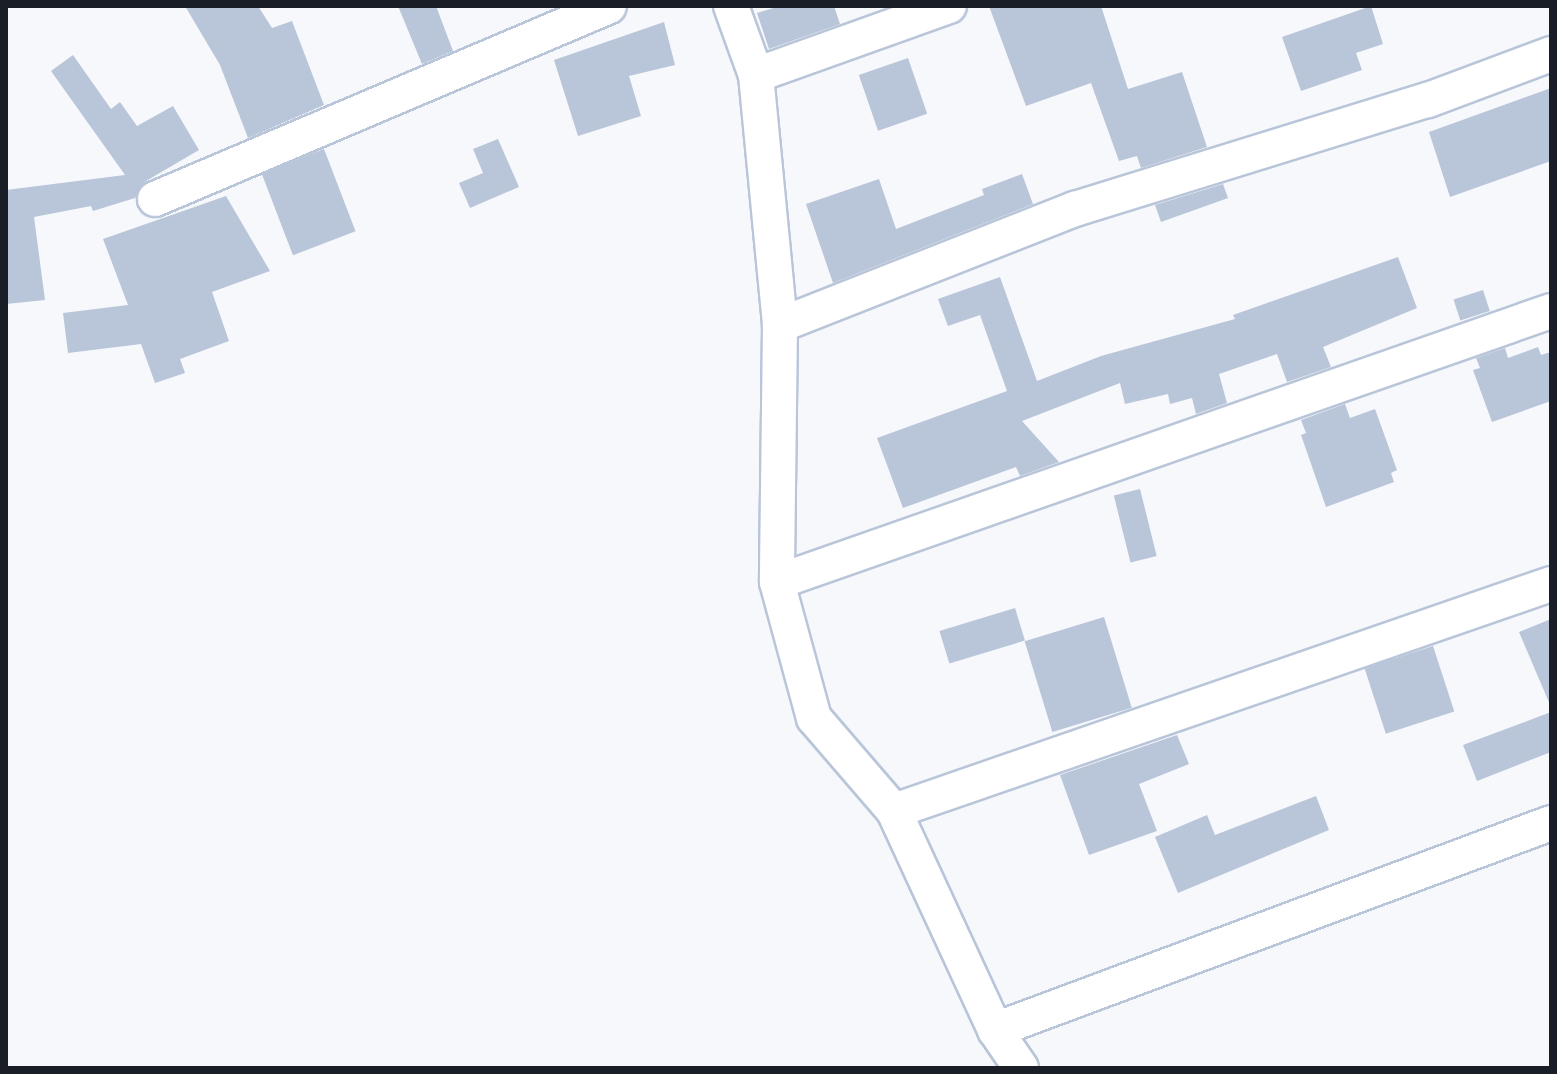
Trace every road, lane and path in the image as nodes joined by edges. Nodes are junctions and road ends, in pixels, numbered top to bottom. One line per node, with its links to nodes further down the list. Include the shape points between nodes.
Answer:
1 (609, 6): 6 (street)
2 (731, 6): 5 (street)
3 (949, 6): 5 (street)
4 (1551, 54): 8 (street, via 1428,100 1075,209)
5 (756, 75): 8 (street)
6 (155, 199)
7 (1551, 311): 9 (street)
8 (780, 325): 9 (street)
9 (777, 582): 11 (street, via 814,718)
10 (1551, 584): 11 (street)
11 (894, 811): 13 (street)
12 (1551, 823): 13 (street)
13 (995, 1030): 14 (street)
14 (1021, 1068)

